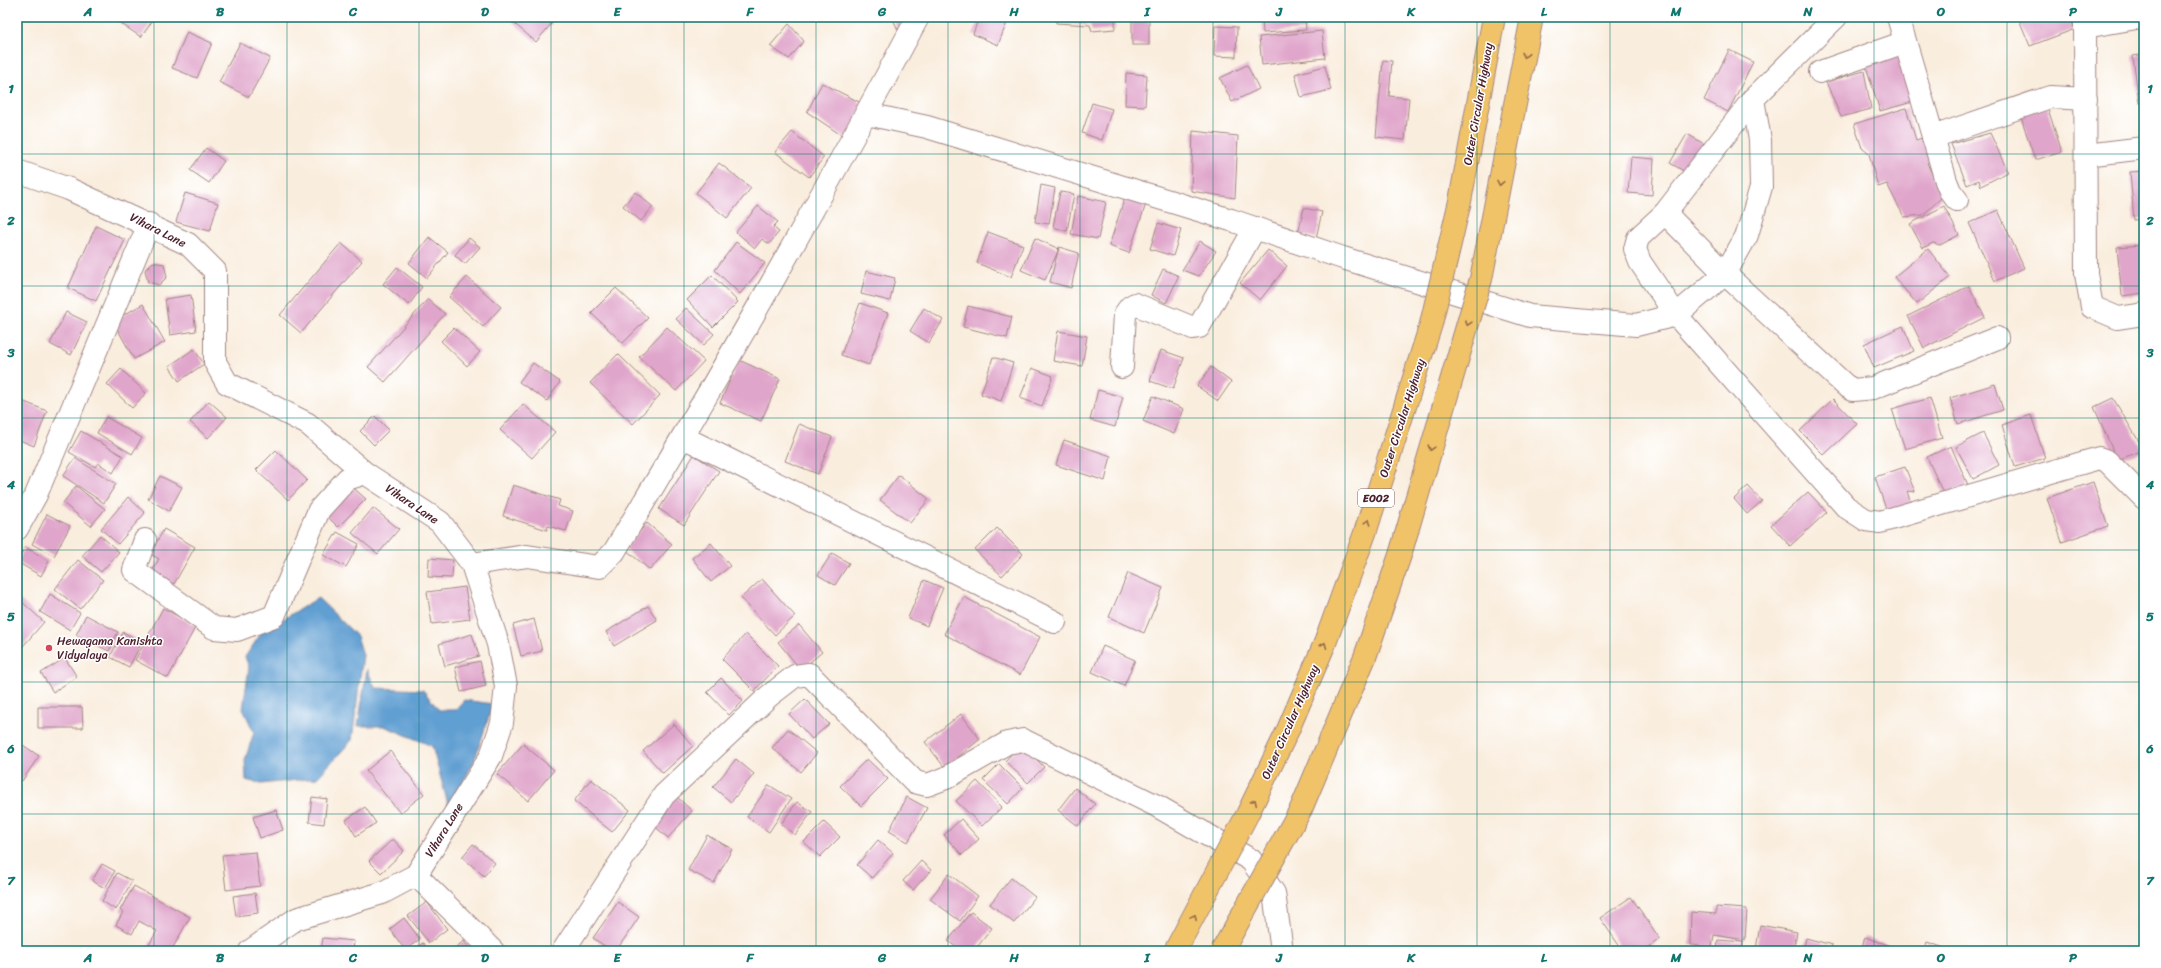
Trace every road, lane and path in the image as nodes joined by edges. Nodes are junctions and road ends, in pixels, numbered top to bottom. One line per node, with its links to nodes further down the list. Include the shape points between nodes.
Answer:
1 (918, 17): 12 (street)
2 (1494, 17): 37 (highway, Outer Circular Highway / E002, one-way to 2, bridge, via 1247,815 1287,732 1327,636 1365,533 1431,324 1460,201)
3 (1532, 17): 38 (highway, one-way to 38, bridge, via 1481,279 1400,555 1365,657 1301,809)
4 (1836, 17): 10 (street)
5 (1898, 17): 8 (street)
6 (2142, 17): 7 (street)
7 (2085, 22): 11 (street)
8 (1905, 42): 9 (street); 13 (street)
9 (1820, 72)
10 (1753, 99): 18 (street); 21 (street, via 1760,140 1761,187 1747,235)
11 (2086, 99): 13 (street, via 2050,97); 15 (street)
12 (867, 114): 20 (street, via 926,127); 26 (street)
13 (1933, 137): 17 (street, via 1950,192)
14 (2144, 148): 15 (street)
15 (2086, 155): 22 (street, via 2086,274 2092,307 2118,318)
16 (17, 172): 19 (street, Vihara Lane, via 69,189)
17 (1957, 200)
18 (1665, 213): 21 (street); 23 (street, via 1638,238 1635,248 1640,262)
19 (149, 224): 27 (street, Vihara Lane, via 188,244 215,271 215,362 227,383 308,424); 29 (street, via 36,495)
20 (1256, 228): 23 (street, via 1530,316 1636,325); 25 (street, via 1199,327 1193,328 1135,304 1130,307 1125,314)
21 (1725, 274): 23 (street); 24 (street, via 1844,385 1853,390 1873,388)
22 (2144, 314)
23 (1676, 315): 28 (street, via 1846,507 1866,520 1880,522 2099,458 2107,461)
24 (1997, 338)
25 (1122, 367)
26 (683, 437): 31 (street, via 614,552 600,567 527,556); 32 (street)
27 (365, 473): 30 (street, via 347,479 319,510 274,616 237,630 214,628 134,570); 31 (street, Vihara Lane, via 440,522)
28 (2144, 498)
29 (17, 528)
30 (145, 540)
31 (472, 564): 33 (street, Vihara Lane, via 498,644 506,686 502,723 490,756)
32 (1055, 622)
33 (416, 875): 34 (street, via 382,893 296,919); 35 (street)
34 (250, 951)
35 (493, 951)
36 (562, 951): 39 (street, via 664,795 769,696 795,676 809,674 915,782 927,785 946,778 1007,743 1023,740 1157,806 1251,860 1274,894)
37 (1175, 951)
38 (1222, 951)
39 (1282, 951)

